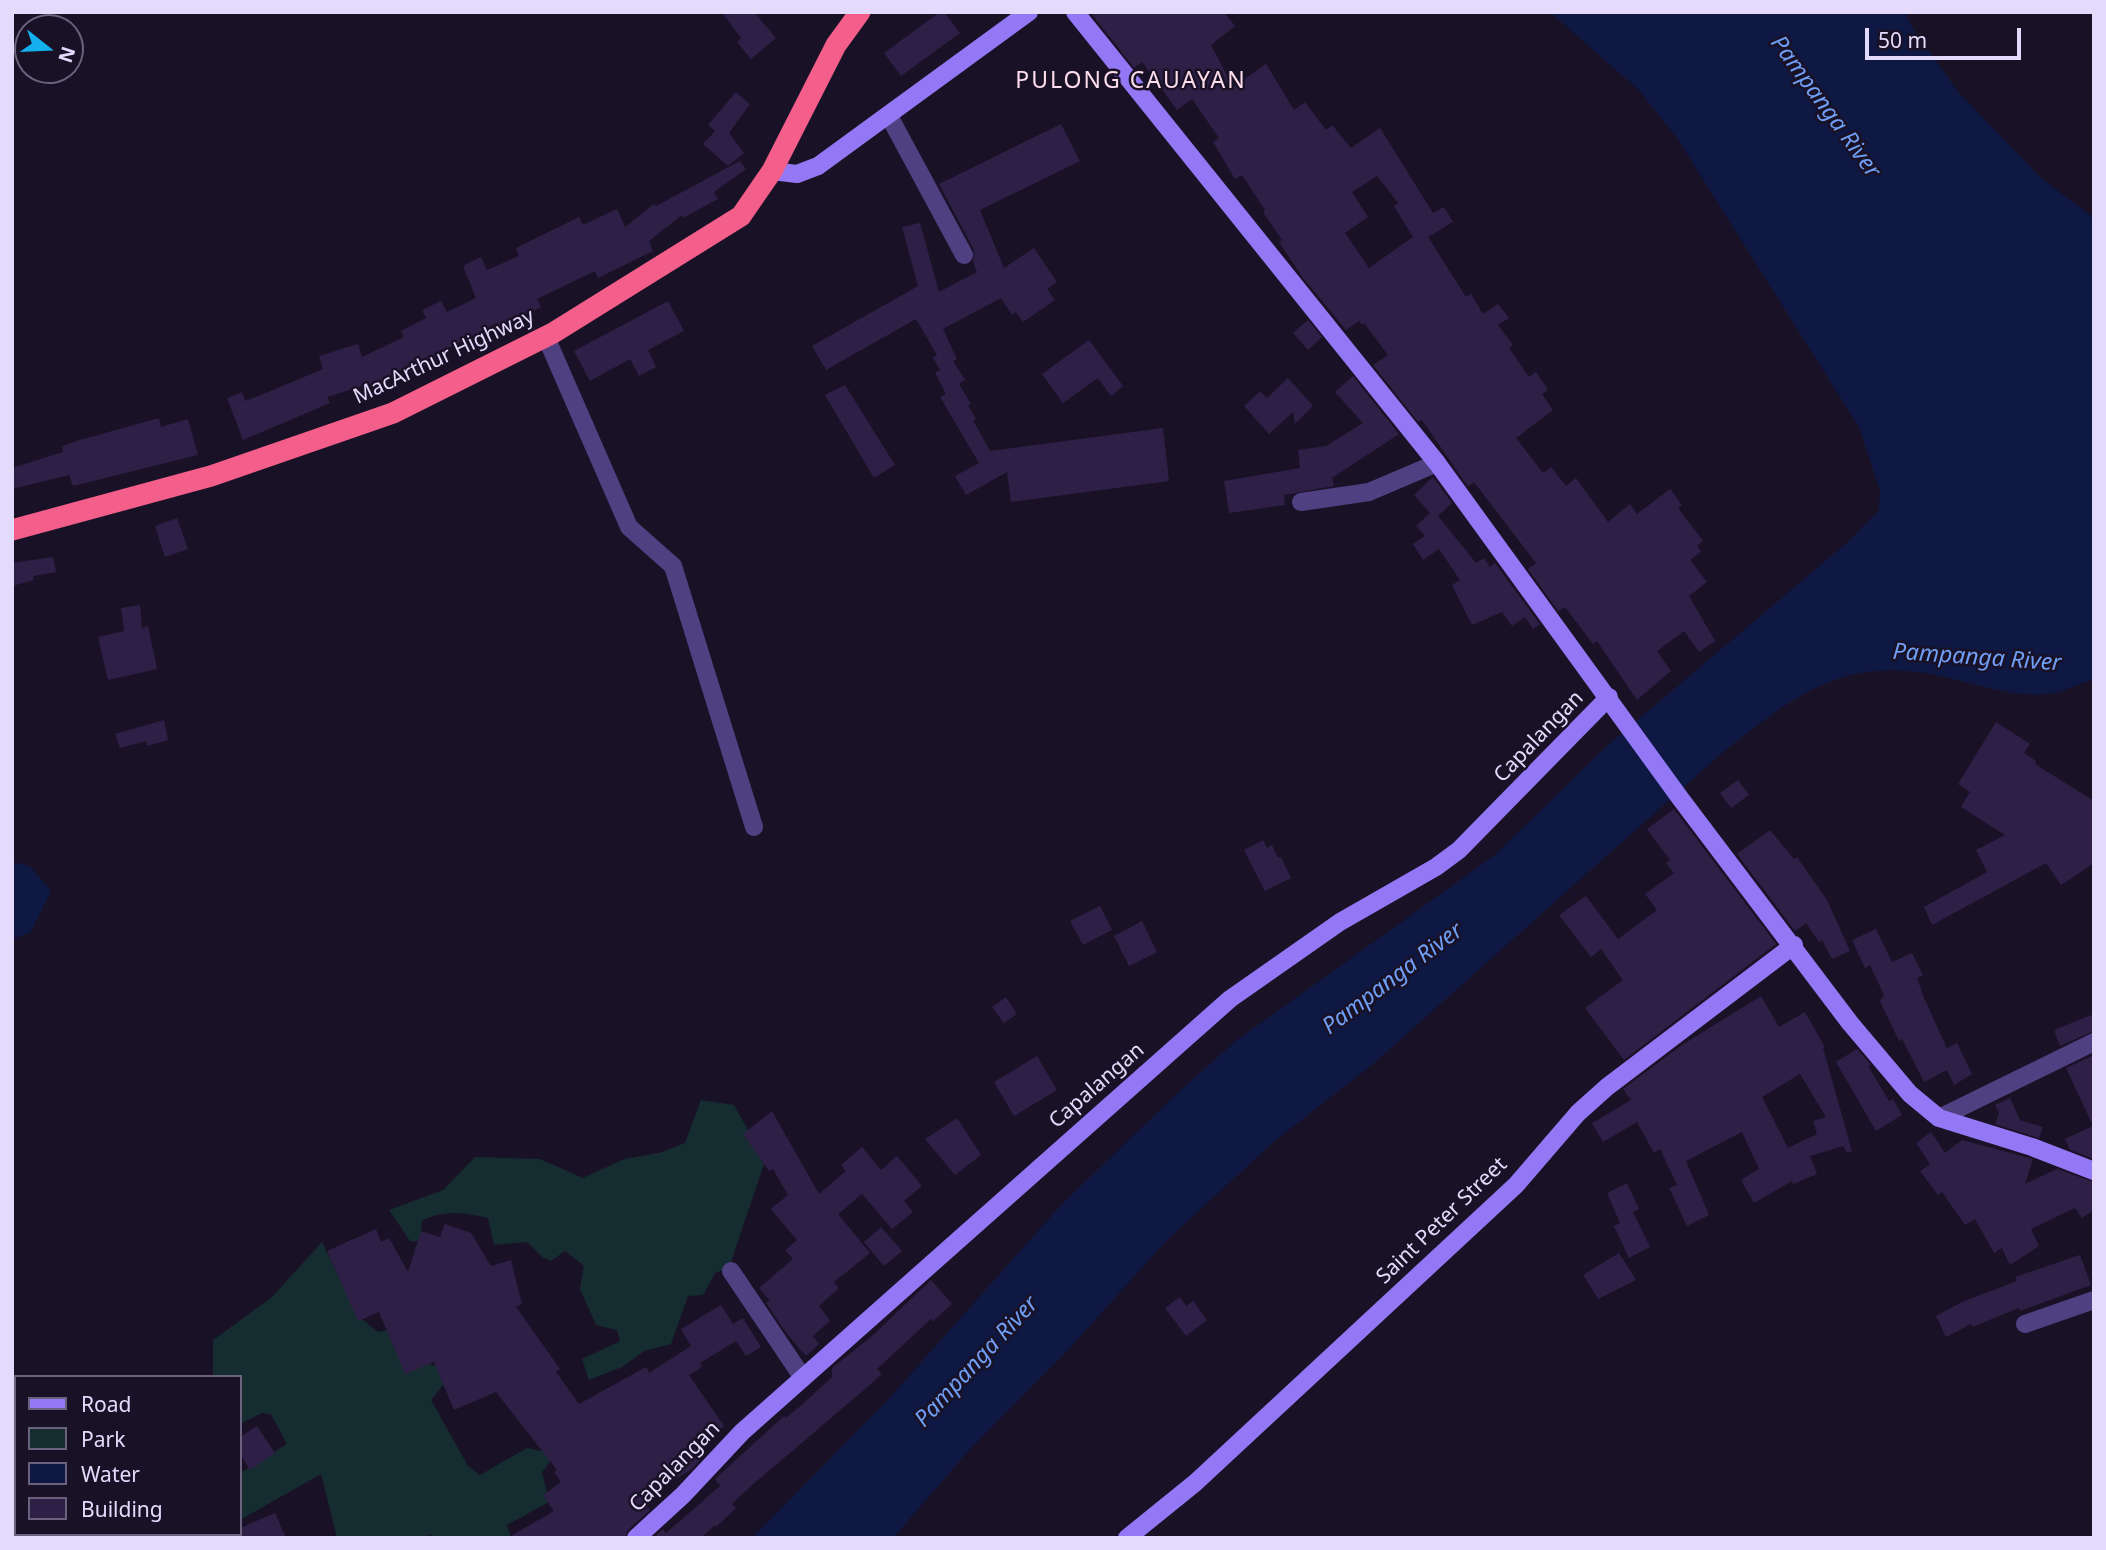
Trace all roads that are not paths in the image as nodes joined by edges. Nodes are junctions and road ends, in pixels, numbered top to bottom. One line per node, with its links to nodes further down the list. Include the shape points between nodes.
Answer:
1 (860, 12): 5 (highway, MacArthur Highway, via 836,45)
2 (1030, 12): 4 (main road)
3 (1075, 12): 8 (main road)
4 (889, 116): 5 (main road, via 818,166 797,174); 6 (street)
5 (772, 172): 7 (highway, MacArthur Highway, via 741,216)
6 (964, 255)
7 (545, 337): 10 (highway, MacArthur Highway, via 393,413 211,476); 12 (street, via 629,527 673,566)
8 (1437, 463): 9 (street, via 1369,492); 11 (main road)
9 (1301, 502)
10 (12, 530)
11 (1609, 697): 13 (main road); 20 (main road, Capalangan, via 1459,850 1340,922 1230,999)
12 (754, 827)
13 (1794, 945): 15 (main road, via 1850,1023 1910,1094); 22 (main road, Saint Peter Street, via 1607,1087 1578,1113 1516,1185 1195,1483)
14 (2094, 1042): 15 (street)
15 (1939, 1118): 16 (main road)
16 (2094, 1171)
17 (731, 1270): 20 (street)
18 (2094, 1300): 19 (street)
19 (2025, 1324)
20 (803, 1378): 21 (main road, Capalangan)
21 (636, 1538)
22 (1127, 1538)

